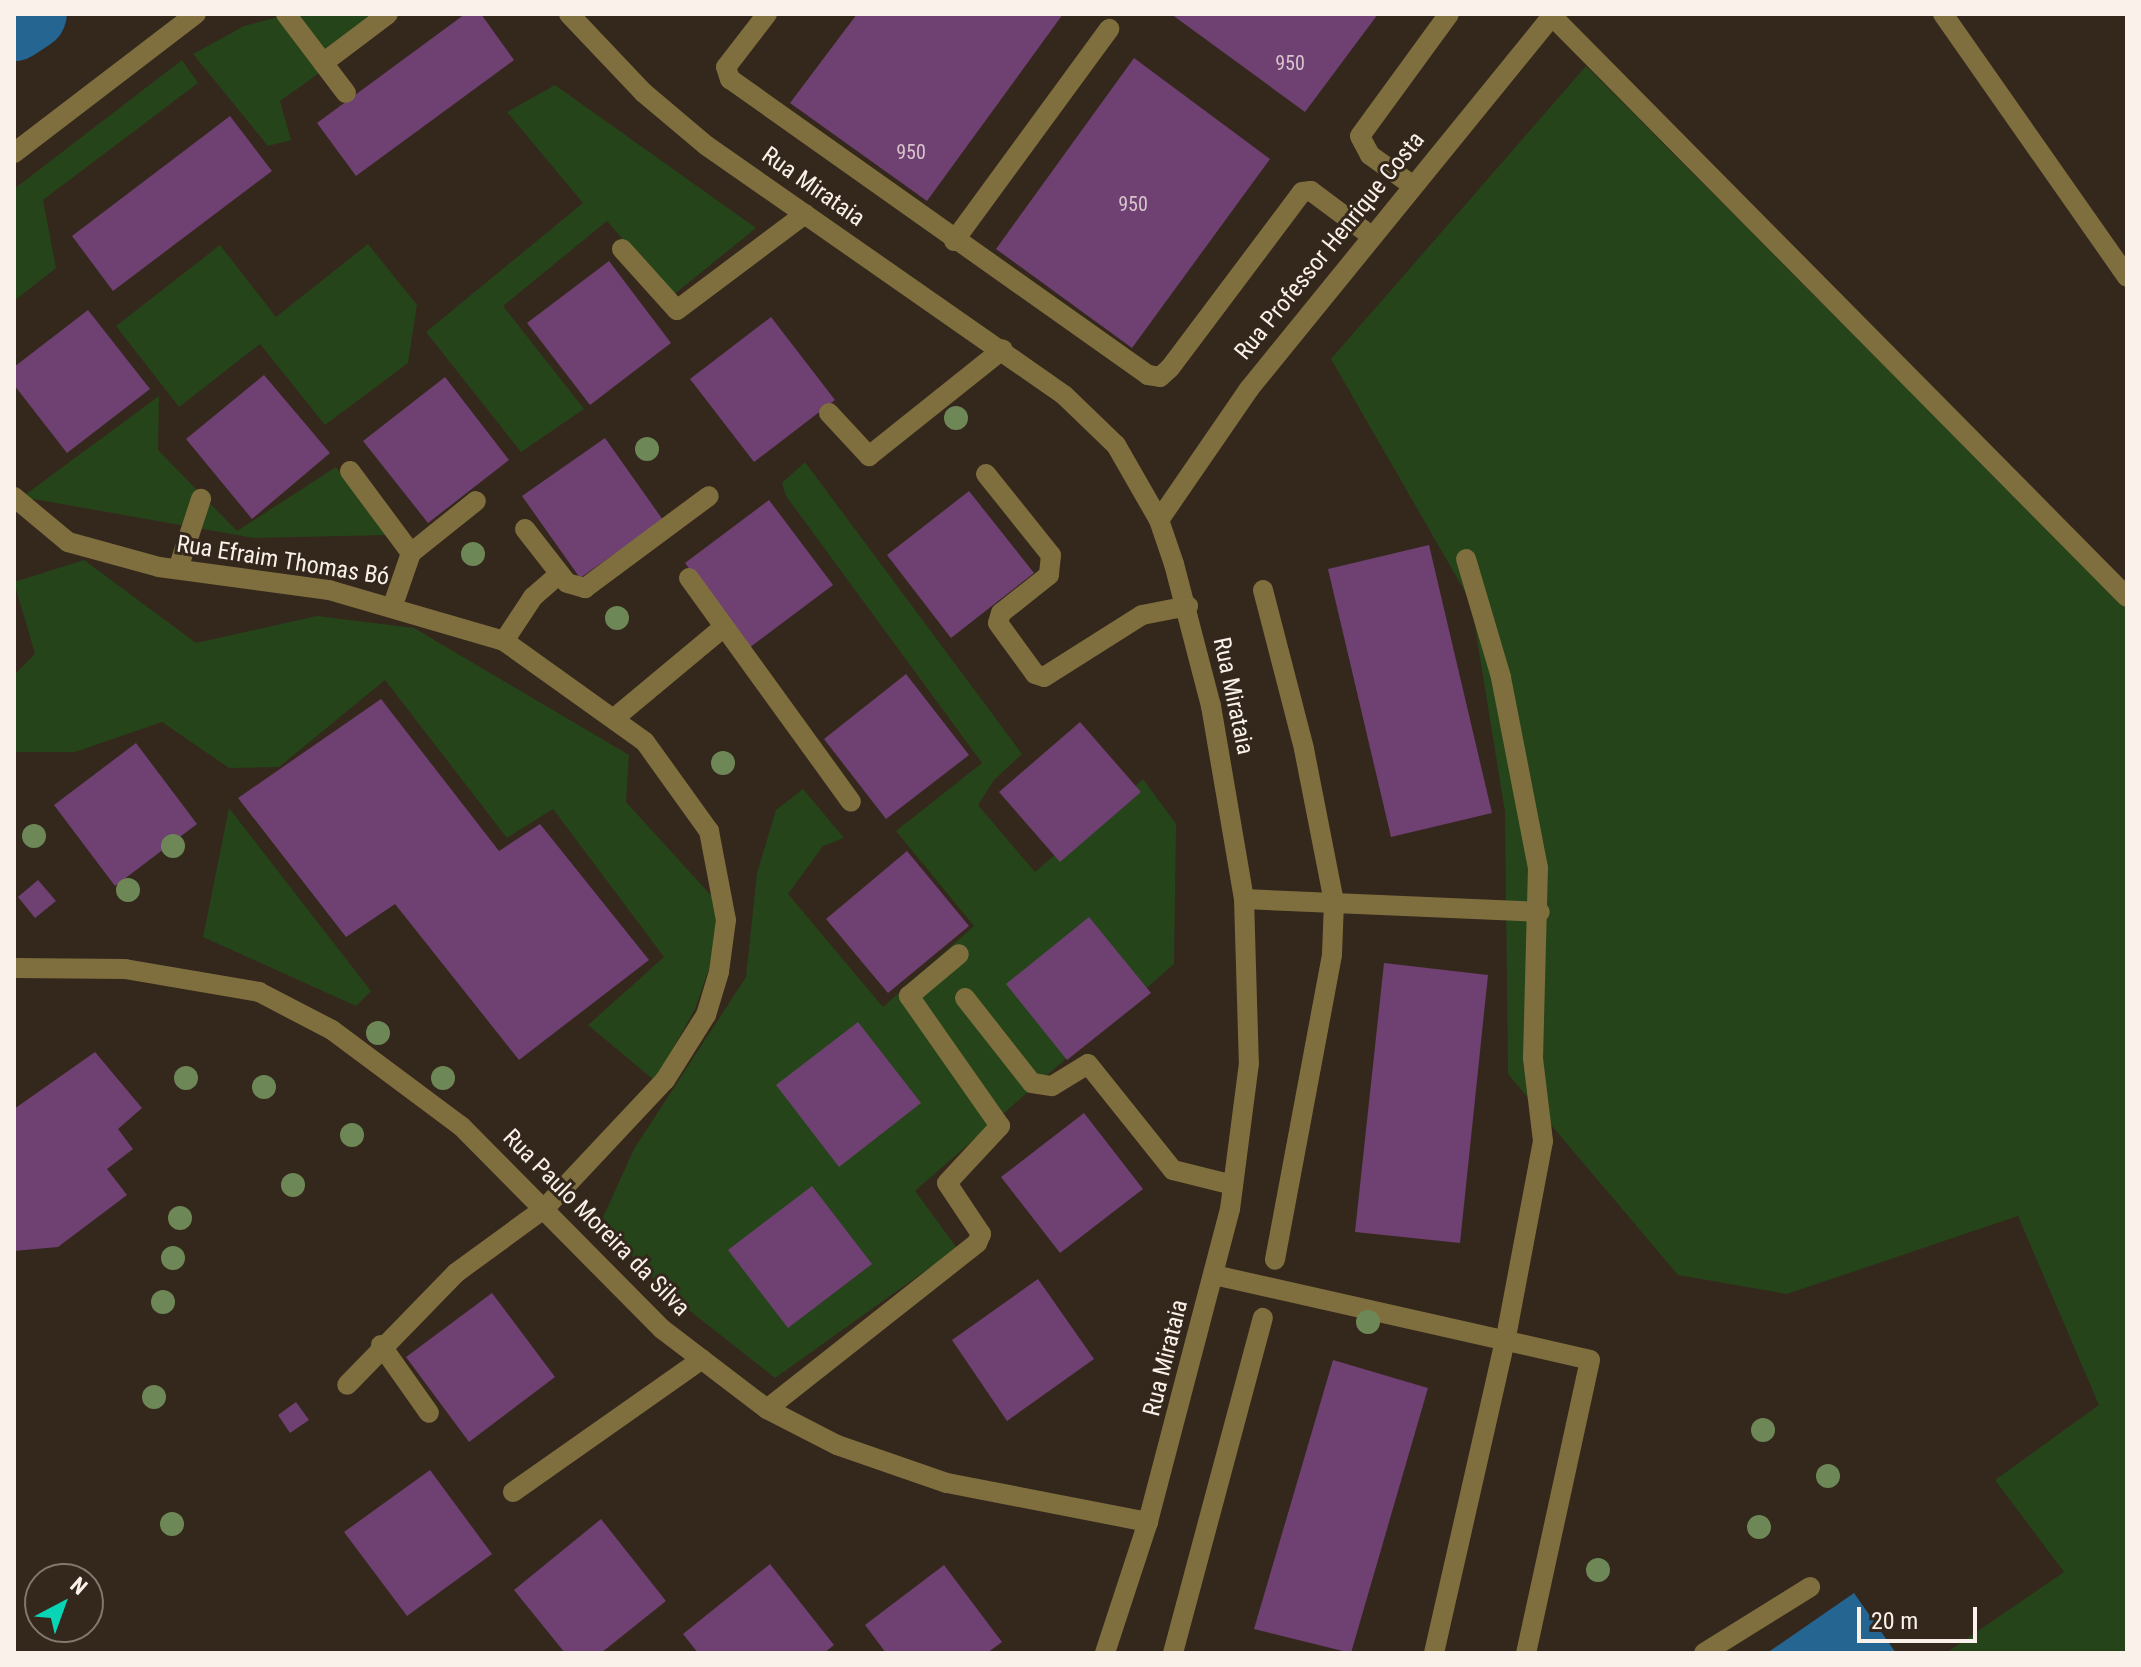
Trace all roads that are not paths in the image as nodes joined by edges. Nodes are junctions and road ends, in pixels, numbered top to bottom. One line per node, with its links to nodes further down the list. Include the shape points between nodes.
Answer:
1 (196, 14): 12 (street)
2 (286, 14): 10 (street)
3 (388, 14): 10 (street)
4 (569, 14): 14 (street, Rua Mirataia, via 644,93)
5 (767, 14): 16 (street, via 726,67 730,79)
6 (1449, 14): 13 (street, via 1360,136 1370,155)
7 (1943, 14): 18 (street)
8 (1553, 15): 13 (street, Rua Professor Henrique Costa); 35 (street)
9 (1109, 29): 16 (street)
10 (323, 63): 11 (street)
11 (346, 93)
12 (14, 153)
13 (1412, 185): 15 (street, Rua Professor Henrique Costa)
14 (805, 214): 17 (street, via 677,310); 19 (street, Rua Mirataia)
15 (1370, 235): 16 (street, via 1311,191 1302,192 1160,377 1148,375); 27 (street, Rua Professor Henrique Costa, via 1249,389)
16 (954, 241)
17 (622, 249)
18 (2127, 277)
19 (1003, 349): 20 (street, via 869,456); 27 (street, Rua Mirataia, via 1116,445)
20 (829, 413)
21 (350, 471): 29 (street)
22 (986, 474): 37 (street, via 1051,555 1049,575 1001,613 998,623 1035,674 1044,677 1142,615)
23 (709, 496): 32 (street, via 585,588 574,588)
24 (201, 499): 31 (street)
25 (15, 500): 31 (street, Rua Efraim Thomas Bó, via 68,542)
26 (476, 501): 29 (street)
27 (1159, 520): 37 (street, Rua Mirataia)
28 (525, 529): 32 (street)
29 (411, 553): 36 (street)
30 (1466, 559): 44 (street, via 1501,677 1538,868)
31 (178, 569): 36 (street, Rua Efraim Thomas Bó)
32 (559, 574): 39 (street, via 533,597)
33 (689, 578): 38 (street)
34 (1263, 590): 43 (street, via 1308,764)
35 (2127, 597)
36 (393, 605): 39 (street, Rua Efraim Thomas Bó)
37 (1188, 606): 42 (street, Rua Mirataia)
38 (724, 627): 40 (street); 41 (street)
39 (504, 641): 40 (street, Rua Efraim Thomas Bó)
40 (617, 716): 49 (street, Rua Efraim Thomas Bó, via 645,742 709,831 726,920 719,972 706,1015 665,1080)
41 (851, 802)
42 (1244, 899): 43 (street); 48 (street, Rua Mirataia, via 1249,1063)
43 (1334, 902): 44 (street); 50 (street, via 1332,955)
44 (1540, 912): 53 (street, via 1533,1058 1543,1141)
45 (959, 954): 57 (street, via 909,996 1000,1126 947,1183 981,1234)
46 (14, 968): 49 (street, Rua Paulo Moreira da Silva, via 125,969 259,992 332,1030 461,1126)
47 (965, 998): 48 (street, via 1032,1083 1052,1086 1088,1064 1173,1170)
48 (1233, 1185): 51 (street, Rua Mirataia)
49 (545, 1208): 54 (street, Rua Efraim Thomas Bó, via 456,1273); 55 (street, Rua Paulo Moreira da Silva, via 662,1329)
50 (1275, 1260)
51 (1214, 1275): 53 (street); 60 (street, Rua Mirataia)
52 (1263, 1318): 63 (street)
53 (1506, 1337): 64 (street); 65 (street, via 1590,1360)
54 (381, 1345): 56 (street, Rua Efraim Thomas Bó); 58 (street)
55 (702, 1359): 57 (street, Rua Paulo Moreira da Silva); 59 (street)
56 (347, 1385)
57 (767, 1409): 60 (street, Rua Paulo Moreira da Silva, via 837,1445 947,1483)
58 (429, 1413)
59 (513, 1492)
60 (1148, 1522): 62 (street, Rua Mirataia)
61 (1810, 1587): 66 (street)
62 (1105, 1653)
63 (1173, 1653)
64 (1434, 1653)
65 (1526, 1653)
66 (1704, 1653)

